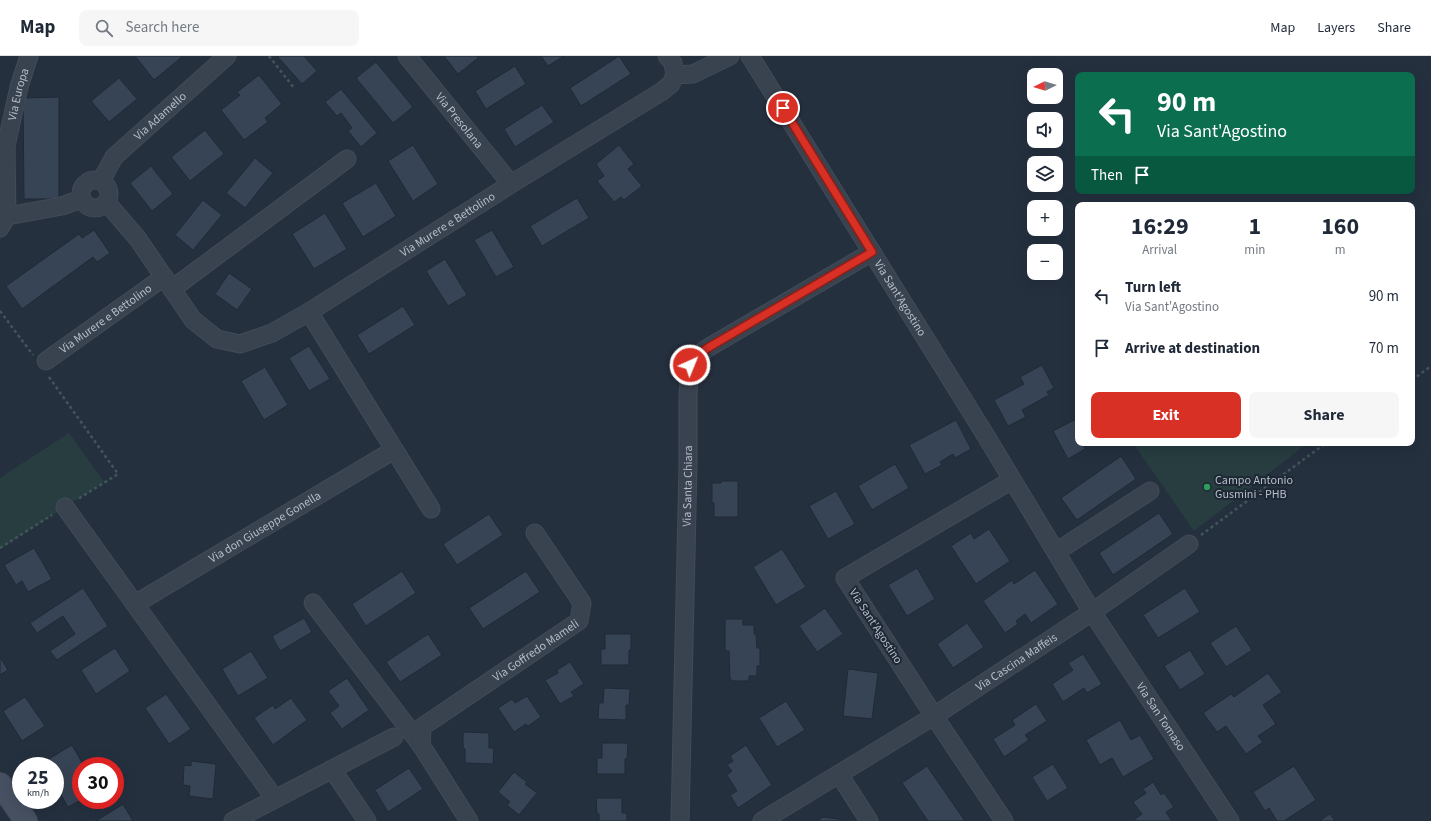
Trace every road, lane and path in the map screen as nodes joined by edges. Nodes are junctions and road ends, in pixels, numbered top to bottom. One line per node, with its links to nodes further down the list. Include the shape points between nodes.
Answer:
1 (29, 56): 15 (street, Via Europa, via 19,87 6,146)
2 (226, 56): 11 (street, Via Adamello, via 114,157)
3 (269, 56): 9 (path)
4 (407, 56): 12 (street, Via Presolana)
5 (667, 56): 8 (street, via 674,63)
6 (730, 56): 8 (street, via 693,74)
7 (750, 56): 16 (street, Via Sant'Agostino)
8 (675, 76): 12 (street, Via Murere e Bettolino, via 671,84 661,92)
9 (294, 88)
10 (348, 158): 17 (street, Via Murere e Bettolino)
11 (101, 181): 13 (street, via 90,180 82,188); 14 (street, via 109,190)
12 (511, 184): 19 (street, Via Murere e Bettolino)
13 (81, 199): 14 (street, via 88,207 98,209); 15 (street)
14 (107, 203): 17 (street, Via Murere e Bettolino, via 138,239)
15 (4, 222)
16 (872, 252): 25 (street, Via Sant'Agostino); 47 (street, Via Santa Chiara, via 711,346 697,355 690,365)
17 (168, 283): 19 (street, Via Murere e Bettolino, via 193,320 217,339 240,344 272,333); 20 (street, Via Murere e Bettolino)
18 (0, 311): 20 (path)
19 (309, 312): 24 (street)
20 (42, 364): 27 (path, via 118,474)
21 (1431, 366): 22 (path)
22 (1415, 378)
23 (1322, 446): 30 (path)
24 (394, 450): 28 (street); 34 (street, Via don Giuseppe Gonella)
25 (1012, 480): 32 (street, Via Sant'Agostino); 36 (street, Via Sant'Agostino, via 845,578)
26 (1150, 491): 32 (street)
27 (64, 507): 31 (path); 34 (street)
28 (430, 509)
29 (536, 533): 38 (street, Via Goffredo Mameli, via 582,603 579,621 422,727)
30 (1190, 544): 35 (street, Via Cascina Maffeis)
31 (0, 548)
32 (1056, 552): 35 (street, Via Sant'Agostino)
33 (313, 603): 38 (street)
34 (135, 604): 42 (street)
35 (1092, 612): 36 (street, Via Cascina Maffeis); 51 (street, Via San Tomaso)
36 (934, 716): 40 (street, Via Cascina Maffeis); 50 (street)
37 (394, 737): 39 (street)
38 (421, 745): 46 (street)
39 (332, 769): 42 (street); 45 (street)
40 (839, 774): 48 (street, Via Cascina Maffeis); 49 (street)
41 (0, 784): 43 (street)
42 (275, 799): 44 (street)
43 (26, 821)
44 (233, 821)
45 (367, 821)
46 (469, 821)
47 (680, 821)
48 (762, 821)
49 (869, 821)
50 (1004, 821)
51 (1230, 821)

